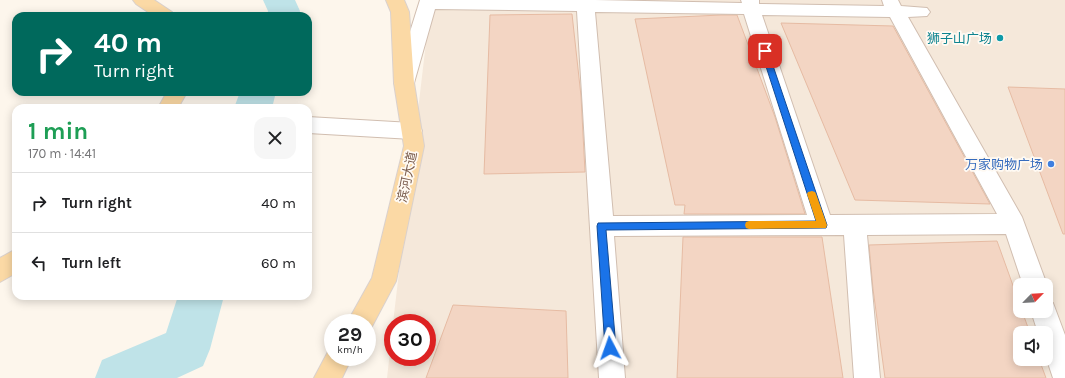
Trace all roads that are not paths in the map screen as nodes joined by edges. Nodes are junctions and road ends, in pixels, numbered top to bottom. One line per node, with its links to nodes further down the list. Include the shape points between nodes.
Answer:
1 (142, 0): 7 (main road)
2 (395, 0): 9 (main road, 滨河大道, via 400,12)
3 (428, 2): 4 (street); 9 (street)
4 (586, 3): 5 (street); 15 (street)
5 (750, 4): 6 (street); 13 (street)
6 (892, 6): 8 (street); 12 (street)
7 (160, 12)
8 (921, 12)
9 (404, 83): 11 (main road, 滨河大道)
10 (312, 125): 11 (street)
11 (412, 132): 19 (main road, 滨河大道, via 414,146 384,281)
12 (1014, 224): 14 (street); 18 (street)
13 (822, 225): 14 (street); 15 (street)
14 (856, 225): 25 (street)
15 (601, 226): 24 (street)
16 (12, 263): 17 (main road)
17 (0, 271)
18 (1033, 278)
19 (365, 314)
20 (1046, 318): 22 (street)
21 (334, 366): 23 (main road)
22 (1065, 374)
23 (327, 378)
24 (612, 378)
25 (867, 378)

